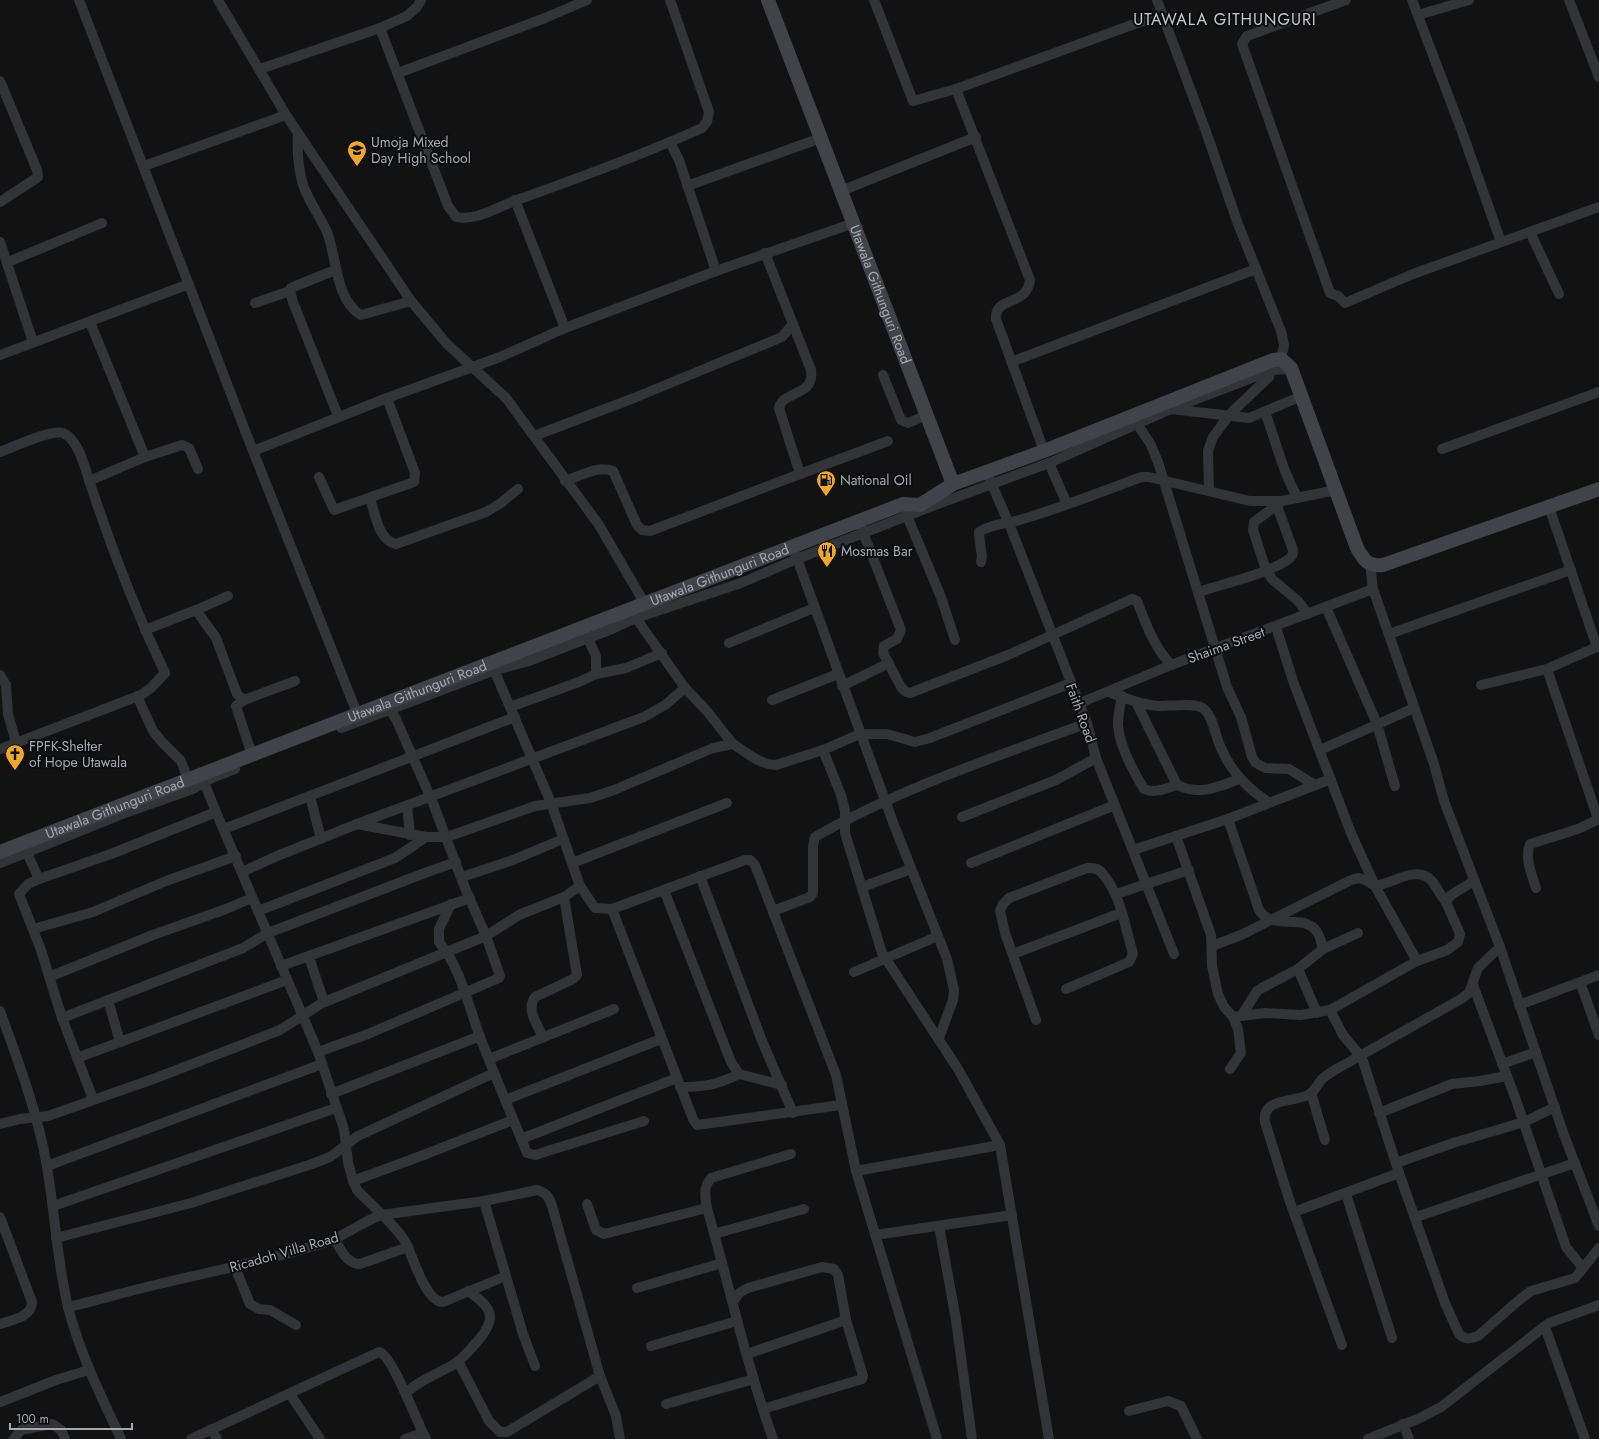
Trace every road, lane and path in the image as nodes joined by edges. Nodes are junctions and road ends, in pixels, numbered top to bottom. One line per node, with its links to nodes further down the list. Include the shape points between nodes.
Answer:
1 (79, 0): 26 (street)
2 (218, 0): 16 (street)
3 (421, 0): 15 (street, via 407,16)
4 (587, 0): 17 (street)
5 (670, 0): 25 (street, via 709,112 707,122 702,128)
6 (768, 0): 24 (street, Utawala Githunguri Road)
7 (874, 0): 20 (street, via 913,101)
8 (1157, 0): 13 (street)
9 (1346, 0): 36 (street, via 1247,36 1242,44 1330,293 1345,303 1413,274)
10 (1412, 0): 14 (street)
11 (1469, 0): 14 (street)
12 (1569, 0): 18 (street)
13 (1162, 14): 20 (street); 40 (street)
14 (1418, 15): 36 (street)
15 (380, 28): 16 (street); 17 (street)
16 (260, 70): 21 (street)
17 (398, 73): 29 (street, via 448,206 456,217 476,216)
18 (1599, 77)
19 (0, 81): 30 (street, via 38,177)
20 (956, 89): 23 (street)
21 (286, 116): 22 (street); 26 (street)
22 (298, 133): 39 (street, via 298,158 303,186 327,232); 45 (street)
23 (976, 137): 28 (street); 52 (street, via 1030,280 1028,290 1022,296 1000,306 996,311 996,319)
24 (821, 138): 27 (street); 28 (street, Utawala Githunguri Road)
25 (670, 142): 27 (street); 29 (street, via 575,180)
26 (144, 166): 42 (street)
27 (687, 186): 41 (street)
28 (841, 191): 33 (street, Utawala Githunguri Road)
29 (515, 200): 49 (street)
30 (0, 202)
31 (1599, 207): 34 (street)
32 (102, 223): 38 (street)
33 (854, 223): 37 (street); 62 (street, Utawala Githunguri Road)
34 (1530, 232): 36 (street); 44 (street)
35 (0, 242): 38 (street)
36 (1501, 242)
37 (765, 253): 41 (street); 48 (street)
38 (8, 262): 50 (street)
39 (335, 270): 43 (street); 45 (street, via 352,309 361,315)
40 (1256, 270): 52 (street); 53 (street, via 1281,331 1284,345)
41 (716, 271): 49 (street)
42 (189, 284): 47 (street); 68 (street)
43 (290, 290): 46 (street); 63 (street)
44 (1559, 294)
45 (411, 301): 54 (street, via 447,344)
46 (254, 303)
47 (90, 322): 50 (street); 70 (street)
48 (793, 324): 65 (street, via 782,337); 74 (street, via 812,378 809,385 783,401 779,408)
49 (565, 328): 54 (street)
50 (33, 342): 51 (street)
51 (0, 355)
52 (1011, 362): 71 (street)
53 (1273, 364): 57 (street, via 1292,371); 59 (street); 61 (street, via 1269,377); 71 (street)
54 (472, 367): 58 (street); 65 (street, via 506,398)
55 (883, 375): 62 (street, via 901,420 908,423)
56 (1599, 392): 67 (street)
57 (1302, 396): 60 (street); 82 (street)
58 (387, 398): 63 (street); 86 (street, via 415,478 414,482)
59 (1172, 409): 61 (street, via 1203,414); 64 (street)
60 (1265, 412): 61 (street, via 1249,418); 85 (street, via 1285,474)
61 (1230, 414): 84 (street, via 1209,444)
62 (927, 415): 79 (street, Utawala Githunguri Road)
63 (338, 416): 68 (street)
64 (1137, 424): 71 (street); 78 (street, via 1150,443)
65 (534, 436): 77 (street)
66 (888, 441): 74 (street)
67 (1442, 449)
68 (253, 451): 141 (street)
69 (0, 452): 76 (street, via 51,433 61,432 68,436 77,449)
70 (145, 457): 72 (street, via 186,445 190,448); 76 (street)
71 (1047, 457): 73 (street); 80 (street); 88 (street)
72 (198, 469)
73 (986, 472): 79 (street); 80 (street, Faith Road)
74 (800, 474): 77 (street, via 650,531 642,530 637,525 613,471 607,468)
75 (318, 477): 86 (street, via 334,510)
76 (89, 480): 109 (street)
77 (565, 480): 101 (street, via 599,526)
78 (1163, 480): 84 (street); 88 (street, via 1141,477); 99 (street)
79 (953, 484): 90 (street, Utawala Githunguri Road)
80 (993, 485): 90 (street); 91 (street, Faith Road)
81 (518, 489): 86 (street, via 502,503 486,512 396,544 388,542 383,536)
82 (1336, 490): 85 (street); 95 (street, via 1357,548)
83 (1599, 490): 89 (street)
84 (1209, 491): 87 (street, via 1250,501)
85 (1298, 498): 87 (street)
86 (370, 499)
87 (1280, 503): 96 (street, via 1253,526); 96 (street, via 1293,555)
88 (1067, 504): 91 (street)
89 (1549, 507): 95 (street, via 1383,565); 97 (street)
90 (905, 510): 92 (street, Utawala Githunguri Road); 113 (street, via 941,597)
91 (1009, 522): 94 (street, via 979,532); 112 (street, Faith Road)
92 (861, 528): 93 (street, Utawala Githunguri Road); 118 (street, via 901,630 897,639 884,646 883,653)
93 (795, 553): 101 (street, Utawala Githunguri Road); 103 (street); 107 (street, via 741,583)
94 (981, 562)
95 (1370, 564): 98 (street)
96 (1266, 570): 99 (street); 105 (street)
97 (1570, 570): 111 (street); 115 (street)
98 (1372, 589): 102 (street, Shaima Street); 111 (street)
99 (1198, 592): 116 (street)
100 (228, 596): 104 (street)
101 (645, 604): 106 (street, Utawala Githunguri Road)
102 (1326, 607): 105 (street, Shaima Street); 144 (street)
103 (814, 608): 114 (street); 124 (street)
104 (196, 610): 109 (street); 134 (street, via 216,638 237,694)
105 (1308, 614): 108 (street, Shaima Street)
106 (622, 618): 107 (street); 110 (street, Utawala Githunguri Road)
107 (636, 618): 117 (street)
108 (1276, 627): 116 (street, Shaima Street); 150 (street, via 1292,681)
109 (145, 630): 132 (street, via 165,673 151,688)
110 (585, 633): 120 (street, Utawala Githunguri Road); 123 (street, via 596,656)
111 (1389, 634): 140 (street)
112 (1052, 636): 118 (street, via 910,692 901,687); 119 (street, via 1132,599 1137,601 1146,627 1159,651); 126 (street, Faith Road)
113 (955, 640)
114 (729, 643)
115 (1598, 646): 121 (street)
116 (1216, 648): 119 (street, Shaima Street); 160 (street, via 1227,687 1241,717 1256,763 1265,768 1289,769)
117 (662, 653): 123 (street, via 614,672); 130 (street)
118 (889, 663): 129 (street)
119 (1171, 665): 131 (street, Shaima Street)
120 (493, 666): 138 (street, Utawala Githunguri Road); 139 (street)
121 (1547, 669): 127 (street); 173 (street)
122 (0, 674): 128 (street)
123 (596, 674): 139 (street)
124 (838, 674): 129 (street); 135 (street)
125 (295, 681): 134 (street)
126 (1071, 683): 137 (street, Faith Road); 145 (street, via 916,742 887,734)
127 (1481, 685)
128 (3, 686): 146 (street)
129 (842, 686): 145 (street)
130 (685, 688): 147 (street); 154 (street, via 665,705 644,717)
131 (1109, 692): 133 (street); 137 (street, Shaima Street)
132 (137, 696): 146 (street); 156 (street, via 153,731 181,761)
133 (1122, 696): 136 (street); 159 (street, via 1118,726 1126,754 1144,789 1158,791)
134 (244, 700): 151 (street, via 236,706)
135 (772, 700)
136 (1136, 702): 157 (street, via 1158,706 1203,708 1210,718 1233,772); 159 (street)
137 (1080, 703): 143 (street, Faith Road)
138 (388, 706): 141 (street, Utawala Githunguri Road); 152 (street); 155 (street)
139 (510, 707): 142 (street)
140 (1414, 708): 144 (street); 197 (street)
141 (357, 713): 151 (street, Utawala Githunguri Road)
142 (514, 717): 152 (street); 154 (street)
143 (1087, 723): 153 (street, Faith Road); 164 (street)
144 (1377, 724): 150 (street); 161 (street)
145 (860, 734): 149 (street); 164 (street)
146 (16, 742): 148 (street)
147 (734, 744): 149 (street, via 769,765); 166 (street, via 713,748 590,798)
148 (0, 749)
149 (823, 750): 174 (street, via 841,795)
150 (1320, 750): 158 (street)
151 (252, 755): 155 (street, Utawala Githunguri Road)
152 (412, 757): 162 (street); 163 (street)
153 (1096, 758): 169 (street, Faith Road); 171 (street, via 1056,780)
154 (532, 759): 163 (street); 166 (street)
155 (205, 778): 156 (street, Utawala Githunguri Road); 170 (street); 185 (street, via 193,789 122,814)
156 (188, 779): 184 (street, Utawala Githunguri Road)
157 (1240, 779): 159 (street, via 1202,791 1188,790); 165 (street)
158 (1332, 779): 160 (street); 200 (street, via 1351,833)
159 (1177, 785)
160 (1315, 785): 165 (street)
161 (1395, 786)
162 (310, 796): 176 (street); 181 (street)
163 (430, 797): 168 (street); 180 (street)
164 (885, 802): 174 (street); 191 (street)
165 (1268, 802): 172 (street)
166 (550, 803): 180 (street, via 522,810); 182 (street)
167 (727, 803): 188 (street)
168 (406, 806): 175 (street); 177 (street)
169 (1115, 806): 183 (street, Faith Road); 189 (street)
170 (216, 812): 176 (street); 196 (street, via 111,854)
171 (962, 818)
172 (1228, 819): 178 (street); 214 (street, via 1259,910)
173 (1598, 819): 202 (street, via 1578,829 1530,844 1527,850)
174 (845, 820): 201 (street, via 845,833); 212 (street, via 815,838 813,893 810,897)
175 (357, 824): 177 (street); 181 (street)
176 (224, 829): 186 (street)
177 (410, 835): 179 (street)
178 (1176, 836): 183 (street); 192 (street)
179 (426, 837): 180 (street); 211 (street, via 395,858)
180 (447, 837): 187 (street)
181 (321, 839): 193 (street)
182 (563, 839): 188 (street); 195 (street, via 513,860)
183 (1133, 850): 198 (street, Faith Road)
184 (0, 852)
185 (27, 853): 190 (street); 196 (street)
186 (236, 856): 193 (street); 215 (street, via 93,912)
187 (456, 862): 195 (street); 216 (street)
188 (572, 863): 199 (street)
189 (971, 863)
190 (0, 864)
191 (911, 868): 201 (street); 219 (street)
192 (1189, 870): 198 (street); 220 (street, via 1211,935)
193 (242, 872): 206 (street)
194 (700, 876): 203 (street); 212 (street, via 750,860 755,865); 268 (street, via 762,1041)
195 (462, 877): 207 (street)
196 (39, 879): 215 (street, via 28,884 19,894)
197 (1474, 882): 208 (street); 221 (street)
198 (1147, 884): 204 (street); 225 (street, Faith Road)
199 (580, 886): 205 (street); 210 (street, via 596,908)
200 (1375, 886): 208 (street, via 1403,876 1426,877 1432,881); 214 (street, via 1363,878 1352,879); 228 (street)
201 (862, 887): 227 (street, via 875,937)
202 (1536, 888)
203 (664, 890): 210 (street); 265 (street, via 731,1062)
204 (1116, 894): 213 (street); 224 (street, via 1101,871 1087,868 1010,898 1000,911)
205 (564, 897): 218 (street, via 519,915); 252 (street, via 577,975 533,1000 530,1010)
206 (252, 898): 211 (street); 233 (street)
207 (470, 898): 209 (street); 218 (street)
208 (1446, 902): 228 (street, via 1460,934 1459,940 1447,950)
209 (451, 904): 223 (street, via 438,936 439,942); 226 (street)
210 (612, 909): 254 (street)
211 (258, 911): 216 (street)
212 (773, 911): 273 (street, via 836,1075)
213 (1121, 913): 224 (street); 237 (street, via 1133,954 1129,962)
214 (1268, 920): 220 (street, via 1241,935); 222 (street, via 1297,922 1311,926 1317,931)
215 (33, 929): 233 (street)
216 (268, 933): 229 (street); 239 (street, via 243,948)
217 (1358, 933): 222 (street)
218 (486, 936): 223 (street); 238 (street, via 499,978)
219 (938, 936): 227 (street); 253 (street, via 947,959 954,990 953,1000)
220 (1212, 946): 247 (street, via 1212,966 1218,994 1224,1007)
221 (1500, 947): 236 (street, via 1478,968); 241 (street)
222 (1323, 949): 230 (street)
223 (447, 952): 238 (street, via 458,972); 240 (street)
224 (1013, 954): 249 (street)
225 (1174, 954)
226 (309, 957): 229 (street); 240 (street)
227 (884, 958): 231 (street); 253 (street)
228 (1417, 961): 244 (street)
229 (281, 966): 234 (street)
230 (1298, 969): 245 (street); 247 (street, via 1257,991)
231 (854, 972)
232 (1599, 975): 235 (street)
233 (49, 977): 248 (street)
234 (287, 980): 246 (street); 255 (street)
235 (1580, 982): 241 (street); 250 (street)
236 (1473, 985): 258 (street, via 1461,999); 262 (street)
237 (1066, 989)
238 (465, 994): 251 (street); 256 (street)
239 (108, 1000): 248 (street); 255 (street)
240 (324, 1002): 246 (street)
241 (1518, 1005): 257 (street)
242 (614, 1009): 252 (street)
243 (0, 1010): 278 (street)
244 (1330, 1010): 245 (street); 258 (street, via 1343,1035)
245 (1317, 1013): 247 (street)
246 (304, 1016): 256 (street); 271 (street, via 239,1048)
247 (1238, 1016): 263 (street, via 1241,1053)
248 (62, 1018): 259 (street)
249 (1036, 1020)
250 (1599, 1035)
251 (480, 1036): 260 (street); 270 (street)
252 (543, 1037): 260 (street)
253 (939, 1038): 286 (street)
254 (661, 1039): 267 (street); 272 (street)
255 (120, 1042): 259 (street)
256 (318, 1052): 261 (street)
257 (1536, 1052): 262 (street); 274 (street)
258 (1360, 1055): 269 (street, via 1328,1075); 277 (street)
259 (77, 1058): 271 (street)
260 (489, 1059): 264 (street)
261 (322, 1064): 270 (street); 289 (street)
262 (1502, 1064): 266 (street)
263 (1230, 1069)
264 (494, 1074): 272 (street); 285 (street, via 358,1136)
265 (739, 1074): 267 (street, via 721,1083 704,1087); 268 (street)
266 (1507, 1076): 277 (street, via 1480,1082 1452,1084); 281 (street)
267 (678, 1082): 276 (street, via 697,1126); 283 (street)
268 (782, 1085): 276 (street)
269 (1311, 1093): 284 (street); 300 (street, via 1279,1102 1264,1112)
270 (331, 1094): 275 (street)
271 (92, 1099): 278 (street, via 48,1116)
272 (505, 1100): 279 (street)
273 (841, 1105): 276 (street); 291 (street)
274 (1555, 1107): 281 (street); 288 (street)
275 (336, 1108): 285 (street, via 344,1129); 297 (street)
276 (792, 1113)
277 (1379, 1113): 290 (street)
278 (36, 1117): 282 (street); 289 (street)
279 (513, 1120): 283 (street); 293 (street)
280 (644, 1121): 283 (street, via 535,1155 527,1153)
281 (1524, 1122): 290 (street, via 1453,1143); 292 (street)
282 (0, 1124)
283 (521, 1139)
284 (1325, 1140)
285 (346, 1144): 293 (street); 309 (street, via 330,1157 191,1204)
286 (1000, 1145): 291 (street); 301 (street)
287 (791, 1154): 298 (street, via 711,1178 704,1190)
288 (1575, 1163): 292 (street); 306 (street)
289 (47, 1166): 297 (street)
290 (1397, 1168): 294 (street); 303 (street)
291 (856, 1172): 308 (street)
292 (1542, 1175): 303 (street); 315 (street, via 1566,1247)
293 (353, 1181): 302 (street)
294 (1346, 1194): 300 (street); 327 (street)
295 (484, 1201): 302 (street, Ricadoh Villa Road); 316 (street); 334 (street, Ricadoh Villa Road, via 529,1191 545,1192 549,1196)
296 (587, 1204): 298 (street, via 596,1230 604,1234)
297 (53, 1206): 309 (street)
298 (707, 1208): 307 (street)
299 (804, 1209): 307 (street)
300 (1294, 1212): 328 (street)
301 (1012, 1214): 305 (street); 356 (street)
302 (381, 1215): 310 (street, Ricadoh Villa Road); 311 (street)
303 (1416, 1217): 315 (street, via 1445,1303 1459,1334 1466,1339 1478,1336 1531,1291 1575,1278)
304 (0, 1218): 324 (street, via 32,1302 32,1308 28,1313)
305 (939, 1226): 308 (street); 355 (street, via 956,1320)
306 (1599, 1226)
307 (714, 1234): 313 (street)
308 (875, 1235): 354 (street)
309 (56, 1238): 321 (street)
310 (334, 1239): 311 (street, via 348,1260 354,1264); 314 (street, Ricadoh Villa Road)
311 (408, 1247): 318 (street, via 433,1298 443,1302)
312 (1599, 1248): 315 (street)
313 (722, 1263): 317 (street); 319 (street)
314 (235, 1267): 321 (street, Ricadoh Villa Road); 325 (street, via 250,1304 259,1309 270,1310)
315 (1582, 1267)
316 (506, 1276): 318 (street); 332 (street)
317 (637, 1288)
318 (468, 1291): 331 (street, via 484,1303 489,1311 490,1322 487,1330)
319 (732, 1302): 322 (street, via 739,1293 748,1288 830,1267 838,1275); 323 (street)
320 (1599, 1305): 326 (street)
321 (68, 1308): 333 (street)
322 (846, 1320): 330 (street); 340 (street, via 863,1372 862,1379)
323 (737, 1321): 329 (street); 330 (street)
324 (0, 1324)
325 (296, 1324)
326 (1545, 1327): 342 (street, via 1441,1407); 360 (street)
327 (1392, 1338)
328 (1342, 1345)
329 (651, 1346)
330 (747, 1354): 335 (street)
331 (458, 1361): 334 (street, via 489,1421 500,1432 507,1432); 336 (street, via 417,1383)
332 (535, 1366)
333 (89, 1370): 338 (street); 347 (street)
334 (600, 1376): 352 (street, via 616,1416)
335 (754, 1379): 339 (street); 340 (street)
336 (406, 1393): 337 (street, via 386,1356 378,1352); 344 (street)
337 (290, 1394): 343 (street); 350 (street)
338 (0, 1402)
339 (666, 1404)
340 (762, 1409): 353 (street)
341 (1129, 1411): 357 (street, via 1168,1401 1181,1406)
342 (1404, 1424): 358 (street); 359 (street)
343 (211, 1429): 348 (street); 349 (street)
344 (424, 1436): 351 (street)
345 (14, 1439): 346 (street, via 21,1430 52,1424 61,1430)
346 (65, 1439)
347 (121, 1439)
348 (191, 1439)
349 (217, 1439)
350 (320, 1439)
351 (405, 1439)
352 (620, 1439)
353 (773, 1439)
354 (937, 1439)
355 (972, 1439)
356 (1048, 1439)
357 (1196, 1439)
358 (1368, 1439)
359 (1409, 1439)
360 (1585, 1439)

